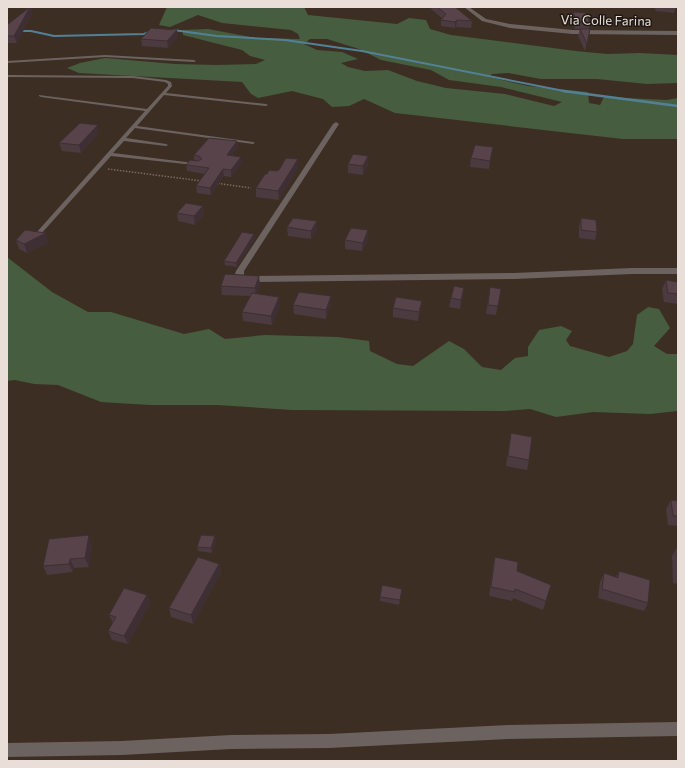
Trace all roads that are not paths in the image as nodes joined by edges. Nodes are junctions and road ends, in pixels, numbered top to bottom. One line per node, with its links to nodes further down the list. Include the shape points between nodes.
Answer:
1 (466, 7): 2 (street, Via Colle Farina, via 484,20 510,26 573,32)
2 (678, 33)
3 (194, 61): 4 (lane, via 105,56)
4 (7, 62)
5 (7, 76): 6 (lane, via 133,77 170,82)
6 (163, 94): 8 (lane); 9 (lane)
7 (41, 96): 9 (lane)
8 (266, 105)
9 (148, 110): 11 (lane)
10 (336, 124): 18 (street, via 240,271 241,277 246,279 514,276)
11 (134, 127): 12 (lane); 13 (lane)
12 (122, 139): 14 (lane); 15 (lane)
13 (253, 143)
14 (166, 145)
15 (109, 154): 16 (lane); 17 (lane)
16 (199, 165)
17 (38, 234)
18 (678, 271)
19 (678, 729): 20 (street, via 508,732 329,741)
20 (7, 750)

